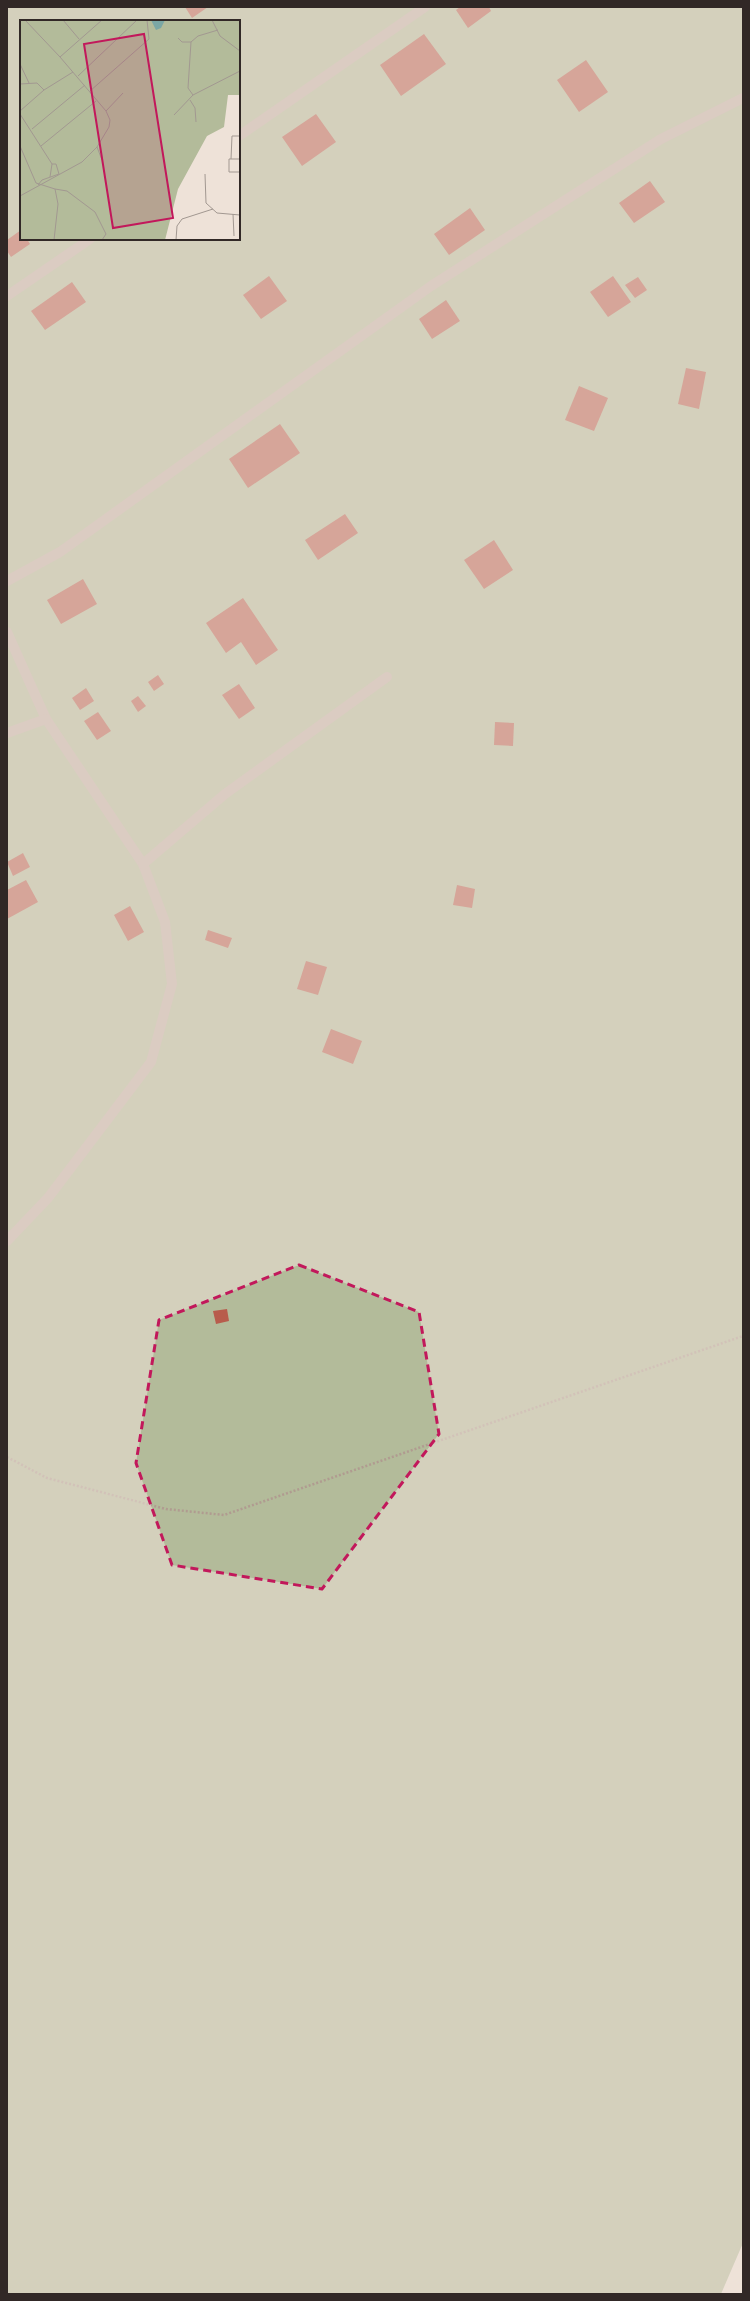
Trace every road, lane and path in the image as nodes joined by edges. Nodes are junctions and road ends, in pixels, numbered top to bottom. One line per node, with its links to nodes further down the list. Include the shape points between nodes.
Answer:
1 (425, 7): 3 (lane)
2 (743, 98): 6 (lane, via 661,139 431,286 60,552)
3 (240, 135)
4 (89, 240): 5 (lane)
5 (7, 296)
6 (7, 582)
7 (7, 632): 9 (lane)
8 (387, 677): 11 (lane, via 225,794)
9 (46, 719): 10 (lane); 11 (lane)
10 (7, 733)
11 (143, 864): 12 (lane, via 165,922 172,984 151,1062 48,1198)
12 (7, 1241)
13 (743, 1336): 14 (path, via 224,1515 166,1509 47,1478)
14 (7, 1457)

